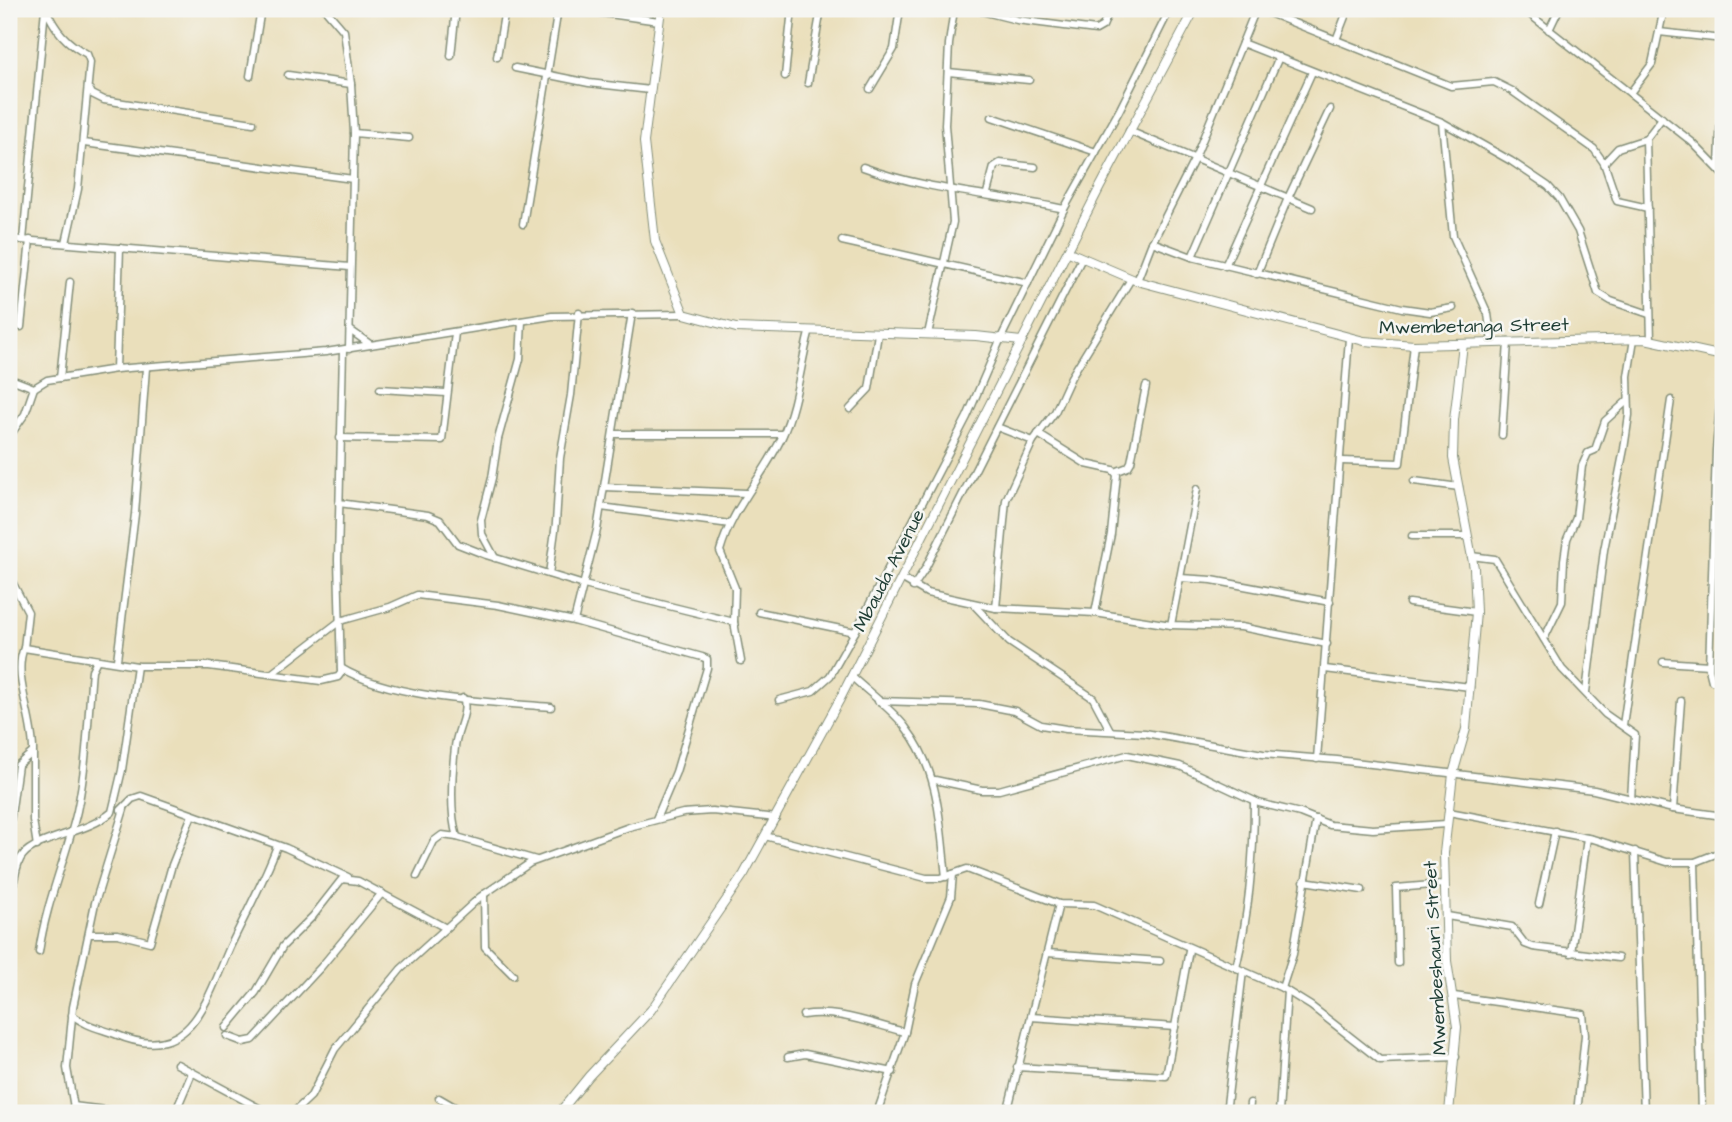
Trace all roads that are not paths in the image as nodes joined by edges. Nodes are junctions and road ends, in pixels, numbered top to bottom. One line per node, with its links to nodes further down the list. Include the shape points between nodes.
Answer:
1 (46, 9): 42 (street, via 61,35 88,56); 73 (street)
2 (261, 9): 37 (street)
3 (325, 9): 41 (street, via 344,31)
4 (456, 9): 29 (street)
5 (505, 9): 30 (street)
6 (558, 9): 35 (street)
7 (575, 9): 22 (street)
8 (661, 9): 22 (street)
9 (792, 9): 38 (street)
10 (821, 9): 40 (street)
11 (901, 9): 43 (street, via 894,49)
12 (954, 9): 33 (street)
13 (972, 9): 14 (street, via 1096,30 1103,26)
14 (1110, 9)
15 (1170, 9): 56 (street)
16 (1195, 9): 51 (street, Mbauda Avenue)
17 (1258, 9): 26 (street); 27 (street)
18 (1348, 9): 26 (street)
19 (1523, 9): 23 (street)
20 (1559, 9): 23 (street)
21 (1664, 9): 24 (street)
22 (659, 21): 44 (street)
23 (1549, 30): 45 (street)
24 (1659, 32): 25 (street); 45 (street, via 1652,64)
25 (1723, 39)
26 (1336, 40): 58 (street, via 1451,86 1494,82 1512,90 1594,149)
27 (1242, 43): 31 (street); 57 (street)
28 (1723, 49): 61 (street)
29 (451, 56)
30 (497, 57)
31 (1279, 57): 34 (street); 62 (street)
32 (514, 68): 35 (street)
33 (948, 72): 39 (street); 65 (street, via 944,125)
34 (1312, 72): 49 (street); 64 (street)
35 (547, 73): 44 (street); 71 (street)
36 (288, 75): 41 (street)
37 (250, 76)
38 (785, 76)
39 (1029, 80)
40 (808, 83)
41 (352, 84): 52 (street)
42 (89, 86): 50 (street, via 92,94 104,100); 55 (street)
43 (870, 89)
44 (650, 90): 91 (street, via 644,142 651,218 662,262)
45 (1630, 93): 48 (street)
46 (1330, 109): 67 (street)
47 (992, 117): 56 (street)
48 (1662, 118): 54 (street); 61 (street)
49 (1441, 122): 92 (street, via 1548,186 1570,215 1598,293); 106 (street, via 1452,236 1488,314)
50 (253, 123)
51 (1129, 131): 57 (street); 78 (street, Mbauda Avenue)
52 (354, 133): 53 (street); 63 (street)
53 (409, 138)
54 (1646, 139): 58 (street, via 1618,148); 69 (street)
55 (84, 143): 63 (street); 76 (street)
56 (1096, 152): 70 (street)
57 (1195, 158): 62 (street); 75 (street)
58 (1604, 163): 69 (street, via 1617,201)
59 (863, 167): 65 (street, via 909,183)
60 (1035, 167): 66 (street, via 1000,163 994,167)
61 (1721, 171)
62 (1228, 172): 64 (street); 79 (street)
63 (353, 179): 83 (street)
64 (1262, 187): 67 (street); 82 (street)
65 (951, 189): 66 (street); 81 (street, via 953,222)
66 (987, 193): 70 (street)
67 (1288, 198): 68 (street); 84 (street)
68 (1312, 208)
69 (1648, 208): 92 (street)
70 (1064, 209): 87 (street)
71 (523, 225)
72 (9, 239): 73 (street)
73 (26, 240): 76 (street); 94 (street)
74 (842, 241): 81 (street)
75 (1153, 242): 79 (street); 85 (street)
76 (66, 243): 77 (street)
77 (120, 248): 83 (street); 113 (street)
78 (1069, 252): 80 (street, Mwembetanga Street); 104 (street, Mbauda Avenue)
79 (1192, 257): 82 (street)
80 (1082, 258): 85 (street, Mwembetanga Street); 124 (street)
81 (944, 262): 87 (street); 99 (street)
82 (1225, 266): 84 (street)
83 (350, 267): 95 (street)
84 (1257, 274): 88 (street, via 1402,308 1430,312)
85 (1134, 280): 101 (street, Mwembetanga Street); 127 (street)
86 (70, 282): 115 (street)
87 (1028, 283): 100 (street)
88 (1453, 308)
89 (579, 313): 90 (street); 93 (street); 146 (street)
90 (632, 313): 91 (street); 125 (street)
91 (684, 314): 96 (street, via 736,328)
92 (1649, 314): 103 (street)
93 (522, 321): 97 (street); 145 (street, via 520,359 481,520 482,534)
94 (21, 327)
95 (350, 330): 109 (street); 110 (street)
96 (809, 332): 98 (street); 126 (street)
97 (455, 333): 109 (street); 120 (street)
98 (878, 334): 99 (street); 123 (street, via 869,389)
99 (928, 334): 100 (street)
100 (1001, 338): 104 (street); 163 (street, via 967,417)
101 (1349, 338): 108 (street, Mwembetanga Street); 132 (street)
102 (1634, 339): 103 (street, Mwembetanga Street); 105 (street, Mwembetanga Street); 122 (street)
103 (1651, 340): 111 (street, Mwembetanga Street)
104 (1021, 341): 148 (street, Mbauda Avenue)
105 (1508, 342): 106 (street, Mwembetanga Street); 128 (street)
106 (1492, 343): 107 (street, Mwembetanga Street)
107 (1463, 344): 108 (street, Mwembetanga Street); 136 (street, Mwembeshauri Street, via 1452,446)
108 (1414, 345): 132 (street, via 1400,463)
109 (372, 346): 110 (street)
110 (346, 349): 112 (street); 130 (street)
111 (1723, 356)
112 (146, 368): 113 (street); 168 (street)
113 (116, 369): 115 (street)
114 (1723, 369): 171 (street)
115 (60, 378): 118 (street)
116 (9, 383): 118 (street)
117 (1146, 386): 133 (street, via 1131,462)
118 (34, 388): 129 (street, via 25,414)
119 (380, 389): 120 (street)
120 (446, 393): 130 (street, via 442,440)
121 (1671, 400): 185 (street)
122 (1627, 401): 164 (street, via 1605,421 1595,450 1583,462 1576,518 1567,539 1562,602); 179 (street, via 1624,449 1604,550)
123 (850, 410)
124 (997, 427): 131 (street); 151 (street)
125 (614, 434): 126 (street); 135 (street)
126 (783, 434): 138 (street, via 760,478)
127 (1038, 434): 131 (street); 133 (street, via 1086,464)
128 (1502, 435)
129 (9, 437)
130 (340, 438): 139 (street)
131 (1033, 441): 155 (street, via 1006,500)
132 (1342, 461): 152 (street)
133 (1115, 472): 158 (street, via 1111,534)
134 (1415, 481): 136 (street)
135 (604, 487): 138 (street); 140 (street)
136 (1459, 487): 143 (street, Mwembeshauri Street)
137 (1197, 489): 149 (street)
138 (746, 493): 141 (street)
139 (339, 503): 145 (street, via 438,518 458,544); 159 (street)
140 (601, 507): 141 (street); 150 (street)
141 (730, 524): 161 (street, via 720,551 735,588)
142 (1412, 536): 143 (street)
143 (1467, 536): 144 (street, Mwembeshauri Street)
144 (1471, 556): 157 (street, Mwembeshauri Street); 164 (street, via 1495,559)
145 (495, 558): 146 (street)
146 (549, 574): 150 (street)
147 (9, 576): 166 (street, via 27,612)
148 (901, 578): 151 (street); 176 (street, Mbauda Avenue)
149 (1180, 578): 152 (street); 162 (street)
150 (584, 585): 160 (street); 161 (street)
151 (913, 587): 154 (street)
152 (1330, 602): 165 (street)
153 (1409, 603): 157 (street)
154 (974, 604): 155 (street); 186 (street, via 1009,642 1093,698)
155 (996, 608): 158 (street)
156 (759, 612): 163 (street)
157 (1476, 612): 178 (street, Mwembeshauri Street)
158 (1095, 613): 162 (street)
159 (340, 621): 160 (street, via 417,594); 173 (street); 175 (street)
160 (574, 621): 200 (street, via 707,659 676,772)
161 (734, 622): 169 (street)
162 (1171, 625): 165 (street, via 1241,627)
163 (855, 632): 181 (street, via 830,676 813,691)
164 (1544, 639): 179 (street, via 1562,669)
165 (1327, 645): 174 (street)
166 (24, 648): 167 (street); 187 (street, via 18,668 32,726)
167 (97, 660): 168 (street); 205 (street)
168 (117, 660): 172 (street)
169 (741, 661)
170 (1663, 662): 171 (street)
171 (1709, 665): 177 (street, via 1712,681)
172 (137, 666): 175 (street, via 209,666); 195 (street, via 122,770)
173 (341, 668): 175 (street, via 338,677 321,681); 180 (street, via 383,686)
174 (1325, 669): 178 (street); 188 (street)
175 (271, 674)
176 (851, 676): 182 (street); 199 (street, Mbauda Avenue)
177 (1723, 684)
178 (1470, 687): 189 (street, Mwembeshauri Street, via 1466,729)
179 (1586, 692): 185 (street)
180 (463, 698): 184 (street); 207 (street, via 466,705 454,762)
181 (779, 700)
182 (878, 701): 186 (street, via 979,704 1015,711 1041,725); 190 (street, via 906,727)
183 (1681, 701): 193 (street)
184 (551, 707)
185 (1623, 726): 191 (street, via 1636,739)
186 (1110, 730): 188 (street)
187 (33, 752): 203 (street, via 18,765); 210 (street)
188 (1317, 759): 189 (street)
189 (1453, 774): 191 (street, via 1594,790); 196 (street, Mwembeshauri Street)
190 (934, 780): 192 (street, via 999,789 1127,755 1204,775); 215 (street)
191 (1631, 799): 193 (street)
192 (1254, 801): 201 (street); 237 (street, via 1252,876)
193 (1673, 808): 198 (street)
194 (124, 809): 195 (street); 197 (street, via 141,796); 228 (street)
195 (111, 811): 205 (street)
196 (1449, 812): 202 (street, Mwembeshauri Street); 204 (street)
197 (192, 815): 209 (street); 228 (street, via 150,942 118,934)
198 (1723, 816)
199 (776, 818): 200 (street, via 712,811); 206 (street, Mbauda Avenue)
200 (656, 819): 213 (street)
201 (1315, 819): 202 (street, via 1345,829); 218 (street)
202 (1446, 824): 219 (street, Mwembeshauri Street)
203 (9, 830)
204 (1555, 831): 208 (street); 225 (street)
205 (71, 834): 210 (street); 231 (street, via 51,896)
206 (765, 836): 215 (street, via 926,878); 261 (street, Mbauda Avenue, via 718,917 651,1010)
207 (457, 837): 213 (street); 216 (street, via 437,838)
208 (1587, 838): 211 (street); 233 (street)
209 (277, 845): 217 (street); 242 (street, via 211,997 180,1034 153,1044 86,1026)
210 (37, 846): 223 (street, via 21,858)
211 (1635, 851): 214 (street, via 1667,862); 269 (street)
212 (1723, 851): 214 (street)
213 (536, 860): 222 (street)
214 (1695, 862): 270 (street)
215 (950, 875): 224 (street, via 967,869); 246 (street, via 951,897 915,984)
216 (417, 876)
217 (350, 878): 221 (street); 221 (street, via 342,879 283,946 227,1032 243,1042 253,1040)
218 (1304, 881): 220 (street); 240 (street)
219 (1444, 884): 226 (street, Mwembeshauri Street); 236 (street, via 1396,888)
220 (1362, 890)
221 (382, 893): 227 (street)
222 (484, 894): 227 (street); 238 (street, via 485,947)
223 (9, 896)
224 (1059, 904): 230 (street, via 1094,905); 232 (street)
225 (1539, 904)
226 (1447, 916): 233 (street, via 1504,924 1517,930 1525,944); 241 (street, Mwembeshauri Street, via 1447,961)
227 (444, 927): 259 (street, via 393,978 335,1049 315,1090)
228 (89, 934): 242 (street)
229 (9, 948): 239 (street)
230 (1189, 950): 237 (street); 245 (street)
231 (40, 952)
232 (1047, 953): 235 (street); 244 (street)
233 (1571, 953): 234 (street)
234 (1618, 958)
235 (1160, 961)
236 (1398, 963)
237 (1239, 970): 240 (street); 264 (street)
238 (513, 975)
239 (9, 978)
240 (1284, 990): 248 (street, via 1380,1060); 266 (street)
241 (1454, 996): 248 (street, Mwembeshauri Street); 268 (street, via 1583,1014 1586,1035)
242 (72, 1015): 255 (street, via 67,1057)
243 (803, 1015): 246 (street, via 838,1015)
244 (1031, 1017): 245 (street); 250 (street)
245 (1175, 1027): 250 (street, via 1163,1077)
246 (905, 1032): 251 (street)
247 (788, 1057): 251 (street, via 805,1054)
248 (1456, 1057): 267 (street, Mwembeshauri Street)
249 (177, 1064): 252 (street)
250 (1017, 1067): 263 (street)
251 (892, 1072): 262 (street)
252 (192, 1073): 257 (street); 258 (street)
253 (439, 1098): 260 (street)
254 (1250, 1104): 265 (street)
255 (74, 1109): 256 (street)
256 (130, 1113)
257 (175, 1113)
258 (268, 1113)
259 (293, 1113)
260 (465, 1113)
261 (559, 1113)
262 (877, 1113)
263 (1007, 1113)
264 (1226, 1113)
265 (1249, 1113)
266 (1279, 1113)
267 (1449, 1113)
268 (1577, 1113)
269 (1644, 1113)
270 (1702, 1113)

